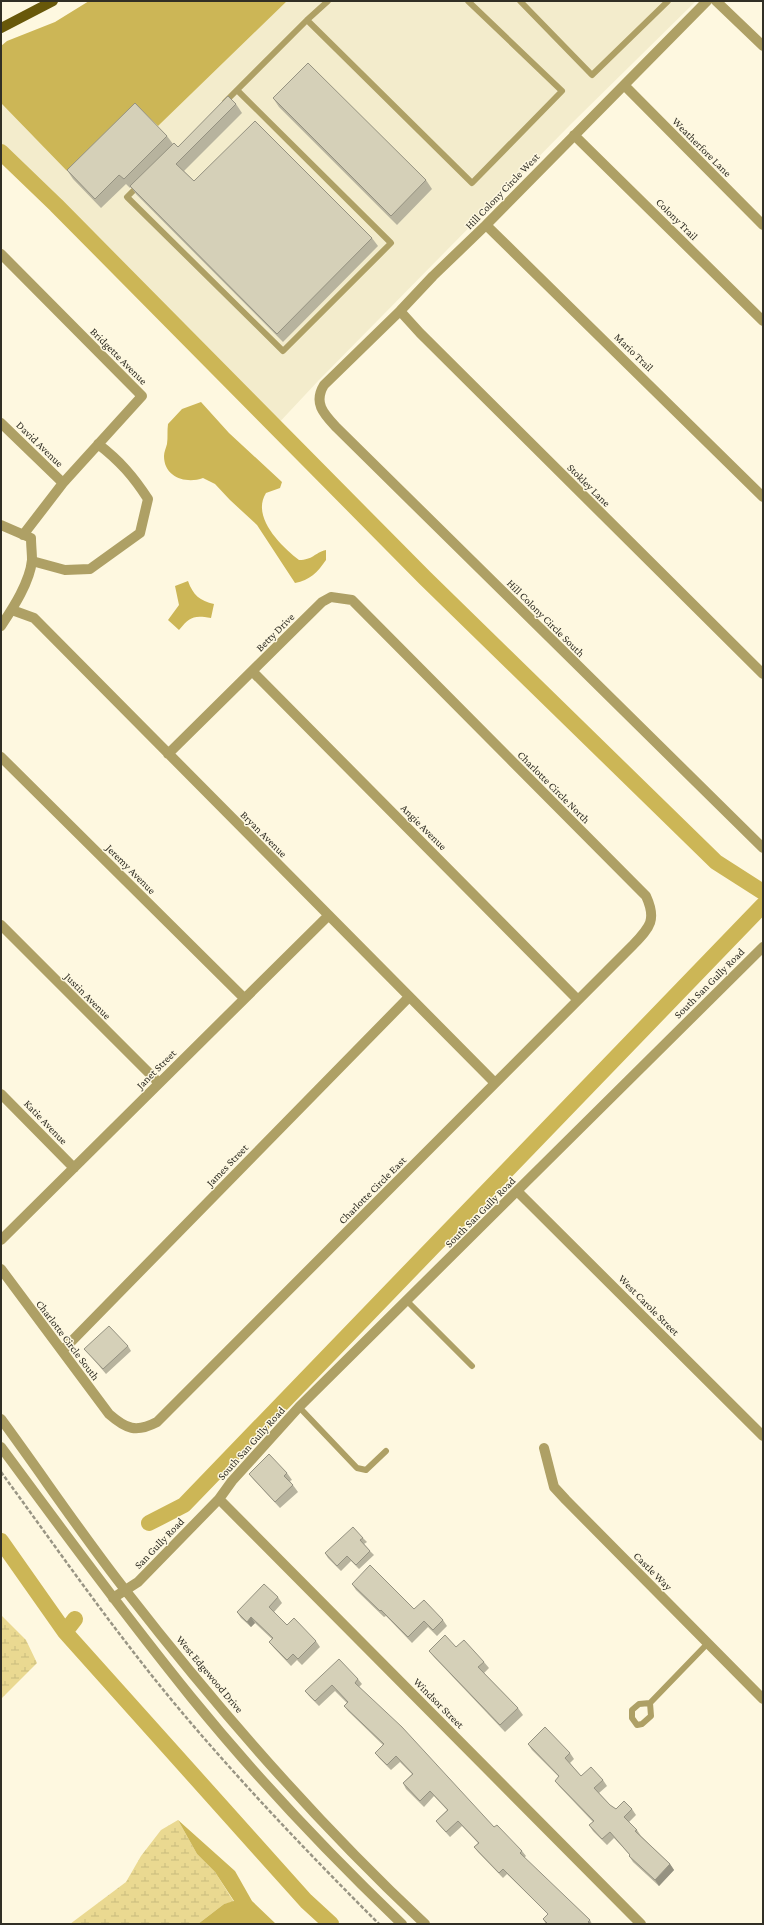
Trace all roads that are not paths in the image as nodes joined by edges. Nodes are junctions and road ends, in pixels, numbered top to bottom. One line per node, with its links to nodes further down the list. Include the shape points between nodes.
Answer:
1 (53, 1): 9 (main road)
2 (328, 1): 8 (lane)
3 (468, 1): 8 (lane, via 562,91 472,183)
4 (520, 1): 5 (lane, via 592,75)
5 (668, 1)
6 (707, 1): 11 (street, Hill Colony Circle West)
7 (716, 1): 10 (street)
8 (307, 20): 12 (lane)
9 (1, 28)
10 (763, 46)
11 (624, 85): 14 (street, Hill Colony Circle West); 17 (street, Weatherfore Lane)
12 (237, 90): 13 (lane); 15 (lane, via 391,243 283,351 127,197)
13 (221, 106)
14 (574, 135): 16 (street, Hill Colony Circle West); 20 (street, Colony Trail)
15 (144, 181)
16 (486, 225): 19 (street, Hill Colony Circle West); 25 (street, Mario Trail)
17 (763, 225)
18 (1, 254): 23 (street, Bridgette Avenue, via 142,396)
19 (400, 311): 21 (street, Hill Colony Circle West, via 324,385); 33 (street, Stokley Lane)
20 (763, 321)
21 (319, 400): 36 (street, Hill Colony Circle South, via 322,412 336,427)
22 (1, 423): 24 (street, David Avenue)
23 (98, 444): 24 (street, Bridgette Avenue); 28 (street, via 118,459 148,499 140,533 90,569 65,570)
24 (63, 483): 27 (street, Bridgette Avenue)
25 (763, 497)
26 (1, 525): 27 (street)
27 (23, 535): 28 (street, via 31,538)
28 (32, 561): 29 (street)
29 (12, 610): 30 (street); 34 (street, Bryan Avenue, via 34,618)
30 (1, 626)
31 (406, 654): 32 (street, Betty Drive, via 352,600 331,597 322,602); 39 (street, Charlotte Circle North, via 646,896 652,908 651,921 648,930)
32 (252, 671): 34 (street, Betty Drive); 43 (street, Angie Avenue)
33 (763, 674)
34 (168, 754): 37 (street, Bryan Avenue)
35 (1, 757): 42 (street, Jeremy Avenue)
36 (763, 848)
37 (328, 916): 41 (street, Bryan Avenue); 42 (street, Janet Street)
38 (1, 925): 44 (street, Justin Avenue)
39 (633, 945): 43 (street, Charlotte Circle East)
40 (763, 947): 48 (street, South San Gully Road)
41 (409, 997): 45 (street, Bryan Avenue); 52 (street, James Street)
42 (244, 998): 44 (street, Janet Street)
43 (578, 1000): 45 (street, Charlotte Circle East)
44 (159, 1083): 47 (street, Janet Street)
45 (495, 1083): 56 (street, Charlotte Circle East, via 157,1422 148,1427 134,1429)
46 (1, 1094): 47 (street, Katie Avenue)
47 (74, 1168): 49 (street, Janet Street)
48 (518, 1192): 51 (street, South San Gully Road); 57 (street, West Carole Street)
49 (1, 1240)
50 (1, 1269): 52 (street, Charlotte Circle South)
51 (407, 1301): 53 (lane); 54 (street, South San Gully Road)
52 (62, 1350): 56 (street, Charlotte Circle South)
53 (472, 1366)
54 (299, 1407): 60 (lane, via 357,1468 366,1470); 61 (street, South San Gully Road, via 232,1481)
55 (1, 1419): 62 (street, West Edgewood Drive)
56 (118, 1422)
57 (763, 1436)
58 (1, 1447): 63 (street)
59 (544, 1448): 64 (street, Castle Way, via 554,1487)
60 (386, 1451)
61 (219, 1499): 62 (street, San Gully Road, via 138,1582); 69 (street, Windsor Street)
62 (125, 1590): 63 (street, San Gully Road); 68 (street, West Edgewood Drive, via 211,1695 308,1806)
63 (113, 1598): 67 (street, via 192,1698 267,1784)
64 (708, 1644): 65 (street, Castle Way); 66 (lane)
65 (763, 1699)
66 (650, 1703)
67 (402, 1924)
68 (425, 1924)
69 (641, 1924)

